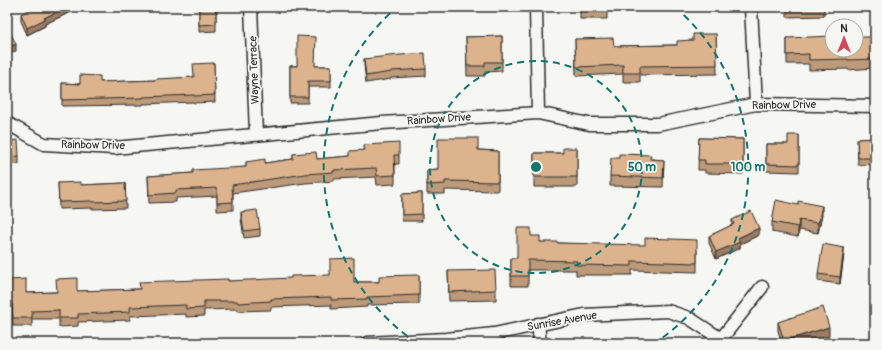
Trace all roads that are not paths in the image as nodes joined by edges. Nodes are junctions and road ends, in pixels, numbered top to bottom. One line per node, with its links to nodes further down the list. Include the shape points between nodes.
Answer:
1 (251, 7): 8 (street, Wayne Terrace)
2 (536, 7): 6 (street)
3 (751, 7): 4 (street)
4 (756, 104): 5 (street, Rainbow Drive); 6 (street, Rainbow Drive, via 658,124 589,124)
5 (875, 106)
6 (538, 113): 8 (street, Rainbow Drive, via 382,122)
7 (7, 123): 8 (street, Rainbow Drive, via 44,144 114,148)
8 (256, 134)
9 (762, 287): 11 (street)
10 (538, 324): 11 (street, Sunrise Avenue, via 584,314 668,311 689,318); 12 (street, Sunrise Avenue, via 494,334); 13 (street)
11 (722, 341)
12 (367, 343)
13 (540, 343)

